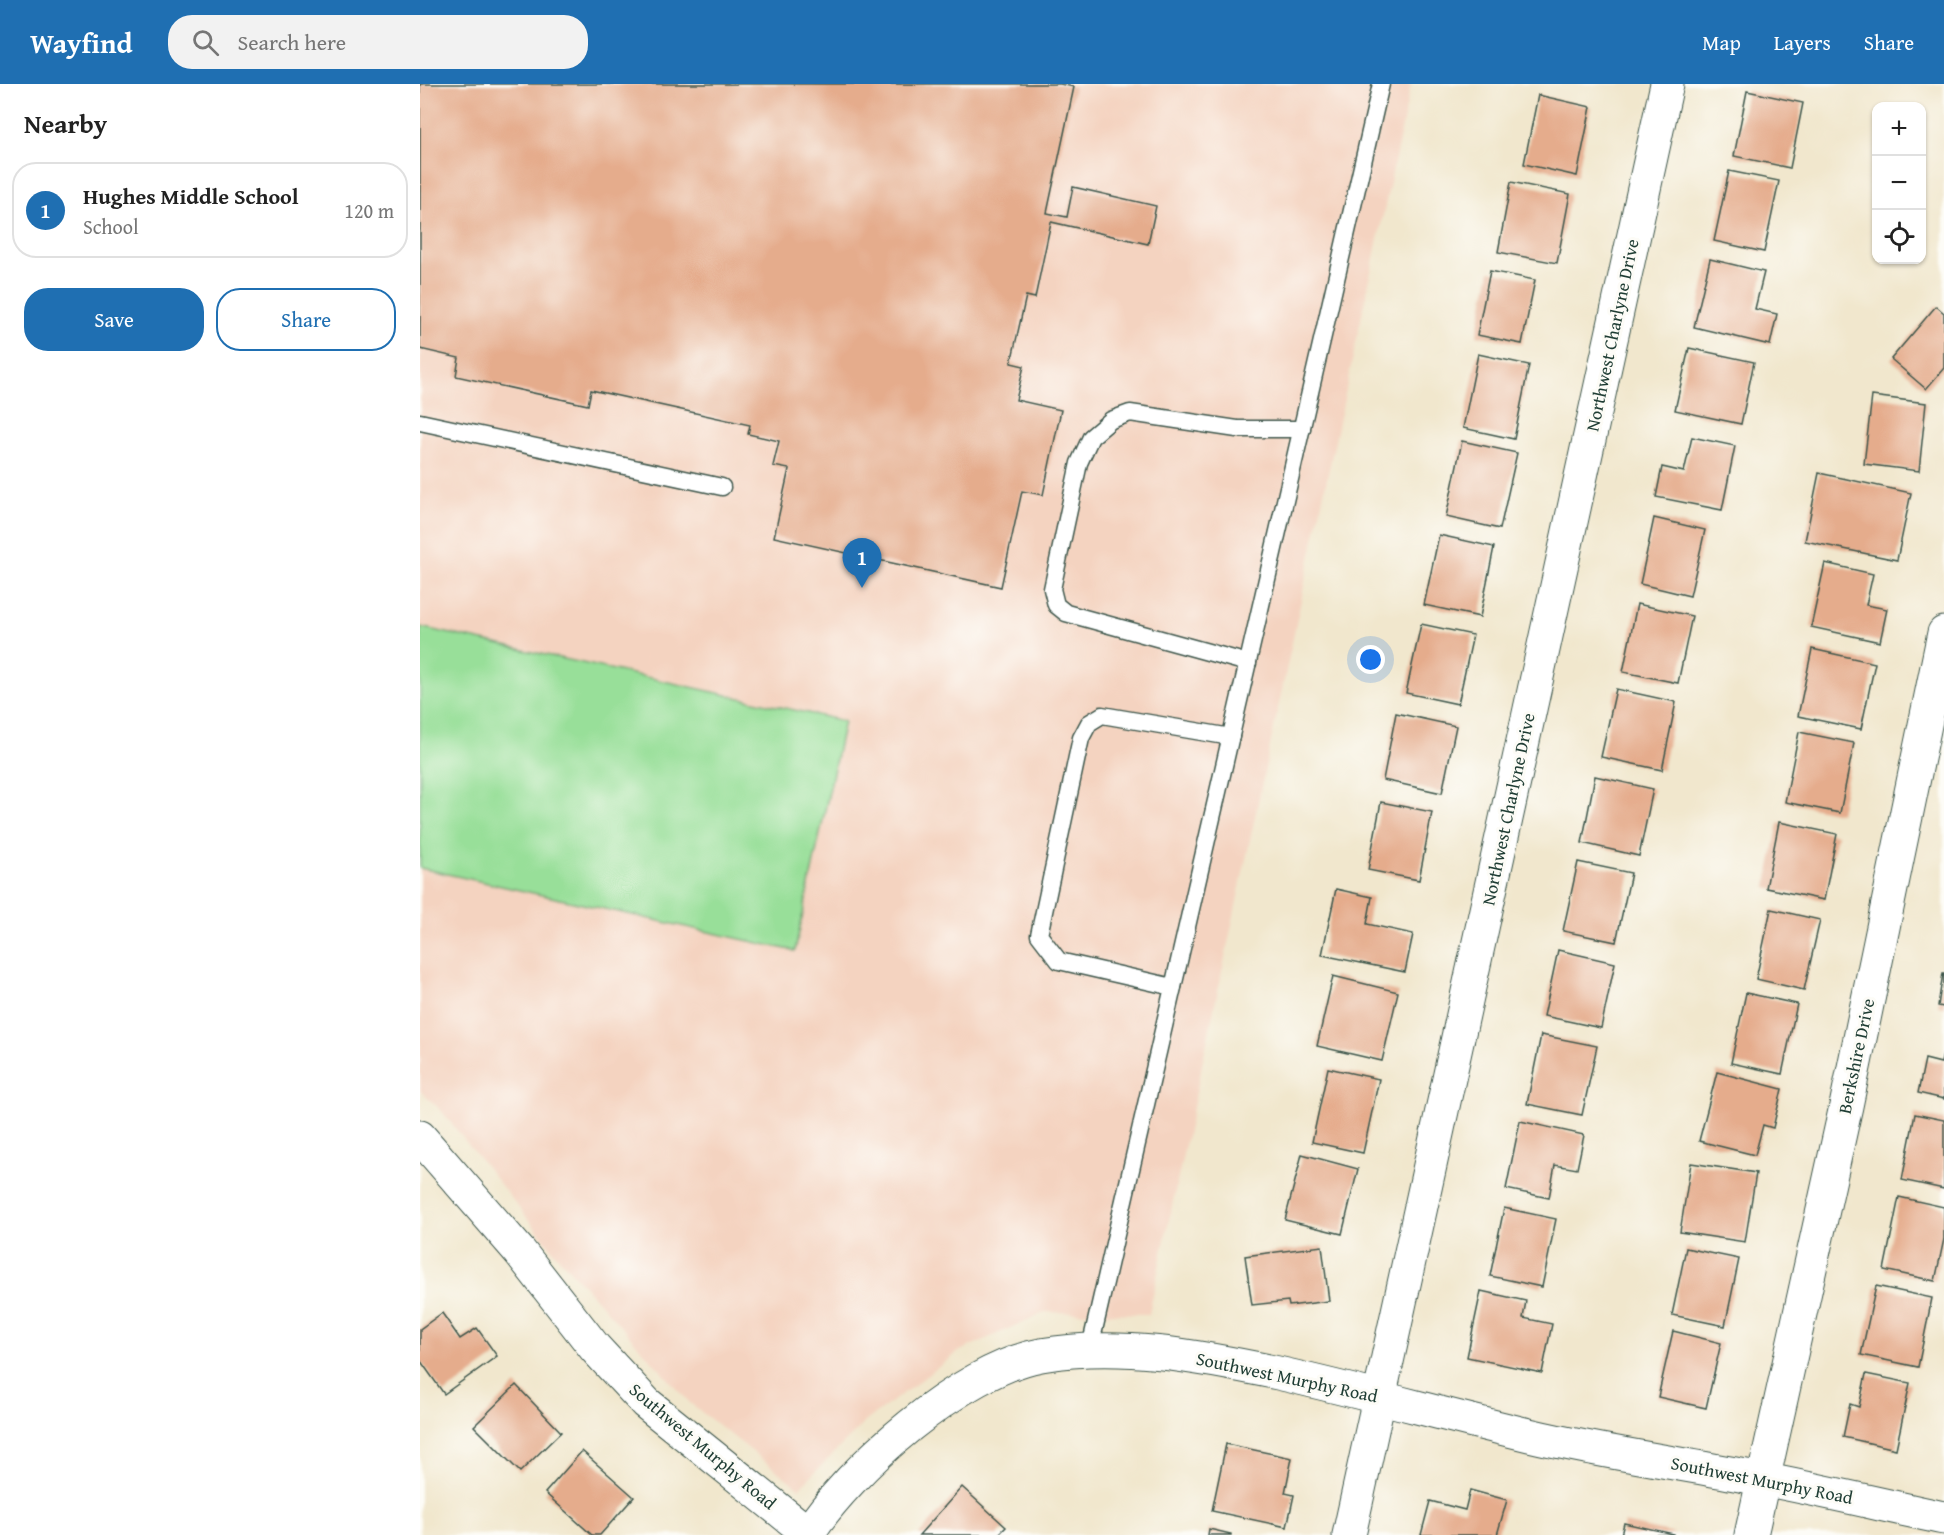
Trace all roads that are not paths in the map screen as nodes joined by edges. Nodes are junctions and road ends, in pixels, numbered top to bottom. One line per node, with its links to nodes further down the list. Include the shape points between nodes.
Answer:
1 (1381, 84): 4 (lane)
2 (1668, 84): 12 (street, Northwest Charlyne Drive)
3 (420, 422): 5 (lane)
4 (1302, 429): 7 (lane); 7 (lane, via 1237,429 1130,413 1111,420 1092,437 1079,463 1052,589 1056,605 1066,613)
5 (722, 487)
6 (1944, 633): 13 (street, Berkshire Drive, via 1846,1106)
7 (1248, 663): 8 (lane)
8 (1231, 737): 9 (lane); 9 (lane, via 1102,715 1089,723 1081,738 1039,935 1059,961)
9 (1173, 987): 11 (lane)
10 (420, 1137): 15 (street, Southwest Murphy Road, via 520,1252 595,1348 646,1403)
11 (1089, 1352): 12 (street, Southwest Murphy Road, via 1205,1357); 15 (street, Southwest Murphy Road, via 1039,1355 976,1378 868,1463)
12 (1379, 1395): 13 (street, Southwest Murphy Road, via 1530,1435); 16 (street, Northwest Charlyne Drive)
13 (1763, 1479): 14 (street, Southwest Murphy Road); 17 (street, Berkshire Drive)
14 (1944, 1518)
15 (808, 1534)
16 (1349, 1535)
17 (1751, 1535)

